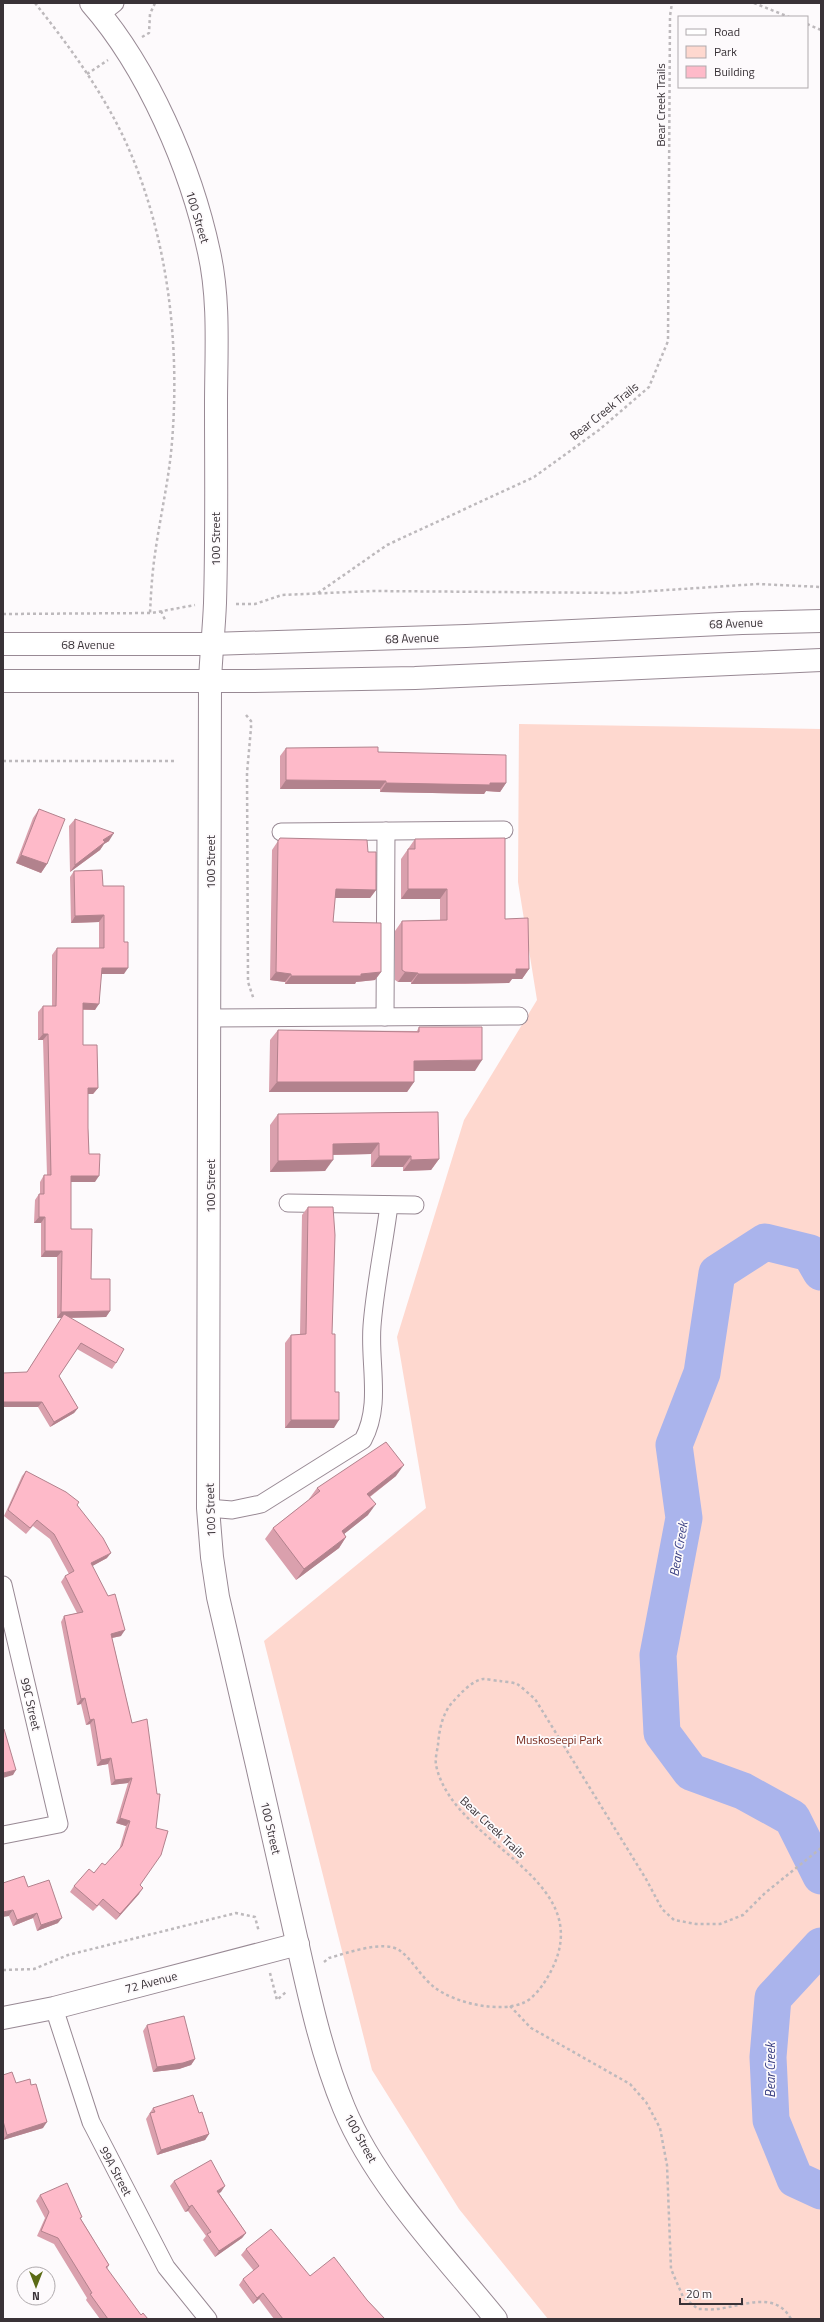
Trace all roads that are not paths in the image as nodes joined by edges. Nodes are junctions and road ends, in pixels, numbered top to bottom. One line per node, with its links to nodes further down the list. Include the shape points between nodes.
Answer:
1 (102, 6): 4 (main road, 100 Street, via 160,110 177,148 209,253 215,298 216,368 215,605)
2 (821, 621): 4 (main road, 68 Avenue)
3 (3, 644): 4 (main road, 68 Avenue)
4 (211, 644): 7 (main road, 100 Street)
5 (821, 660): 7 (main road, via 430,677)
6 (3, 681): 7 (main road)
7 (210, 681): 13 (main road, 100 Street)
8 (504, 830): 9 (street)
9 (386, 831): 10 (street); 12 (street)
10 (281, 832)
11 (519, 1016): 12 (street)
12 (385, 1017): 13 (street)
13 (210, 1018): 17 (main road, 100 Street)
14 (288, 1203): 15 (street)
15 (390, 1205): 16 (street); 17 (street, via 372,1326 374,1411 363,1440 261,1504 232,1510)
16 (415, 1205)
17 (208, 1508): 20 (main road, 100 Street, via 218,1597)
18 (3, 1584): 19 (street, 99C Street, via 59,1824)
19 (3, 1835)
20 (298, 1944): 21 (main road, 72 Avenue); 24 (main road, 100 Street, via 326,2054 342,2102 364,2145 413,2217)
21 (54, 2008): 22 (main road, 72 Avenue); 23 (street, 99A Street, via 91,2122 166,2267)
22 (3, 2018)
23 (208, 2319)
24 (496, 2319)

